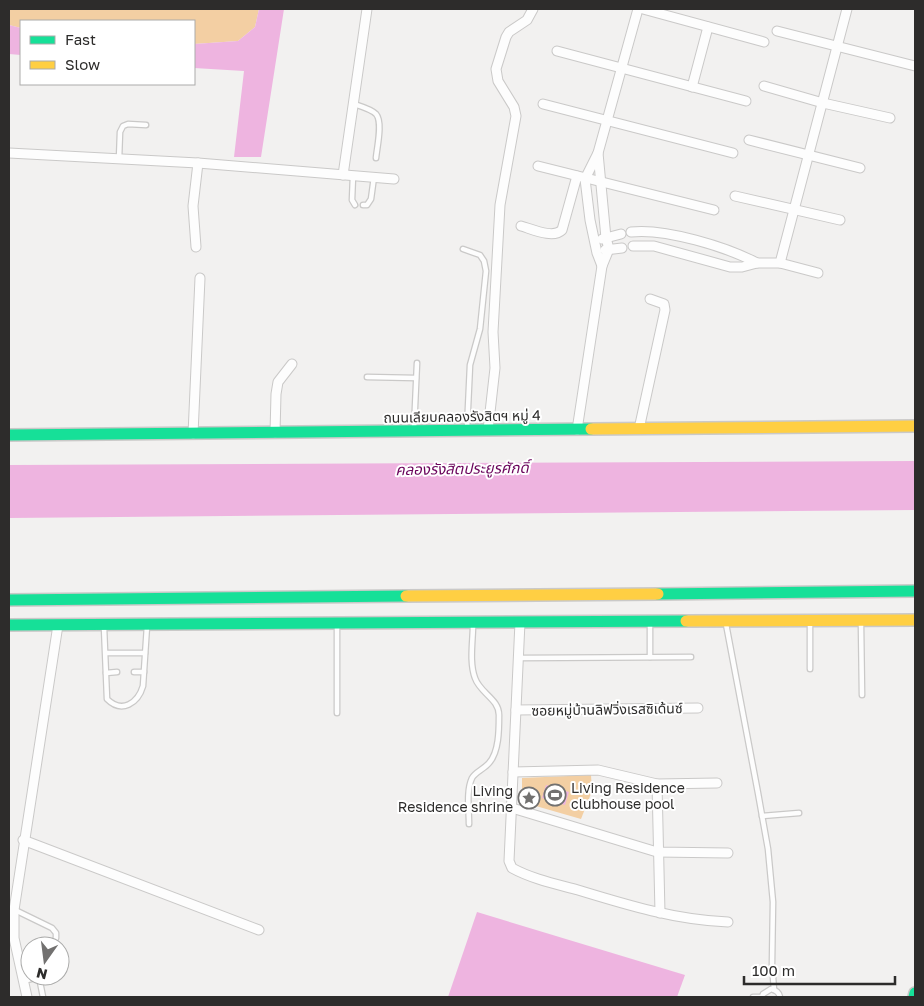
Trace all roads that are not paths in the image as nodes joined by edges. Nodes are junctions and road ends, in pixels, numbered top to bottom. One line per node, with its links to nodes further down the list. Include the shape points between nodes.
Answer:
1 (367, 9): 17 (street)
2 (533, 9): 68 (street, via 527,20 509,32 496,69 498,81 514,106 516,116 500,205 493,332 495,368)
3 (638, 9): 12 (street)
4 (643, 9): 6 (street)
5 (847, 9): 9 (street)
6 (708, 27): 8 (street); 14 (street)
7 (777, 31): 9 (street)
8 (764, 42)
9 (837, 46): 11 (street); 16 (street)
10 (557, 51): 12 (street)
11 (915, 66)
12 (622, 69): 14 (street); 20 (street)
13 (764, 86): 16 (street)
14 (692, 87): 15 (street)
15 (746, 101)
16 (823, 102): 19 (street); 26 (street)
17 (354, 104): 27 (lane, via 376,114 379,126); 32 (street)
18 (544, 104): 20 (street)
19 (890, 118)
20 (608, 121): 24 (street); 25 (street)
21 (146, 125): 28 (lane, via 123,126)
22 (749, 140): 26 (street)
23 (9, 153): 28 (street)
24 (598, 153): 35 (street); 37 (street)
25 (733, 153)
26 (809, 156): 31 (street); 42 (street)
27 (376, 158)
28 (119, 159): 29 (street)
29 (198, 163): 32 (street); 50 (street, via 193,206)
30 (538, 166): 35 (street)
31 (860, 168)
32 (343, 175): 33 (street)
33 (354, 176): 34 (street); 39 (lane, via 352,200)
34 (374, 177): 36 (street); 40 (lane, via 371,199)
35 (581, 177): 37 (street); 44 (street, via 559,233); 48 (street)
36 (394, 179)
37 (601, 183): 41 (street); 47 (street)
38 (735, 196): 42 (street)
39 (355, 204)
40 (363, 205)
41 (714, 210)
42 (795, 210): 43 (street); 56 (street)
43 (840, 220)
44 (521, 226)
45 (631, 232): 55 (street, via 658,232 721,248)
46 (621, 234): 47 (street)
47 (606, 238): 48 (street); 53 (street)
48 (595, 240): 54 (street)
49 (633, 246): 55 (street, via 654,246 730,267)
50 (196, 248)
51 (622, 248): 53 (street)
52 (463, 249): 67 (lane, via 480,255 486,271 480,329 470,366)
53 (609, 249): 54 (street); 57 (street)
54 (597, 252): 57 (street)
55 (757, 263): 56 (street)
56 (780, 263): 58 (street)
57 (602, 266): 69 (street)
58 (818, 273)
59 (200, 278): 72 (street)
60 (650, 299): 66 (street, via 664,304 665,310)
61 (417, 363): 64 (lane)
62 (292, 364): 71 (street, via 278,382)
63 (368, 377): 64 (lane)
64 (416, 378): 70 (lane)
65 (915, 426): 66 (main road, ถนนเลียบคลองรังสิตฯ หมู่ 4)
66 (639, 429): 69 (main road, ถนนเลียบคลองรังสิตฯ หมู่ 4)
67 (467, 430): 68 (main road, ถนนเลียบคลองรังสิตฯ หมู่ 4); 70 (main road, ถนนเลียบคลองรังสิตฯ หมู่ 4)
68 (488, 430): 69 (main road, ถนนเลียบคลองรังสิตฯ หมู่ 4)
69 (577, 430)
70 (414, 431): 71 (main road, ถนนเลียบคลองรังสิตฯ หมู่ 4)
71 (275, 433): 72 (main road, ถนนเลียบคลองรังสิตฯ หมู่ 4)
72 (193, 434): 73 (main road, ถนนเลียบคลองรังสิตฯ หมู่ 4)
73 (9, 435)
74 (915, 591): 76 (main road)
75 (9, 600): 76 (main road)
76 (544, 608): 81 (main road); 83 (main road)
77 (725, 620): 78 (main road); 81 (main road); 108 (lane)
78 (810, 620): 79 (main road); 94 (lane)
79 (860, 620): 80 (main road); 99 (lane)
80 (915, 620)
81 (650, 621): 91 (lane)
82 (474, 622): 83 (main road); 84 (main road); 109 (lane, via 472,670 480,688 497,705 499,714 494,757 473,776 469,786)
83 (520, 622): 93 (street, ซอยหมู่บ้านลิฟวิ่งเรสซิเด้นซ์)
84 (337, 623): 85 (main road); 102 (lane)
85 (147, 624): 88 (main road); 90 (lane)
86 (9, 625): 87 (main road)
87 (58, 625): 88 (main road); 110 (street)
88 (104, 625): 89 (lane)
89 (106, 653): 90 (lane); 98 (lane)
90 (145, 653): 97 (lane)
91 (650, 657): 92 (lane); 93 (lane)
92 (691, 657)
93 (519, 658): 101 (street, ซอยหมู่บ้านลิฟวิ่งเรสซิเด้นซ์)
94 (810, 669)
95 (117, 672): 98 (lane)
96 (134, 672): 97 (lane)
97 (144, 672): 98 (lane, via 141,692 131,704 125,705 114,704 107,699)
98 (106, 673)
99 (862, 695)
100 (698, 708): 101 (street, ซอยหมู่บ้านลิฟวิ่งเรสซิเด้นซ์)
101 (516, 710): 103 (street, ซอยหมู่บ้านลิฟวิ่งเรสซิเด้นซ์)
102 (337, 713)
103 (513, 772): 105 (street, via 598,770); 106 (street, ซอยหมู่บ้านลิฟวิ่งเรสซิเด้นซ์)
104 (717, 783): 105 (street)
105 (657, 784): 111 (street)
106 (512, 808): 111 (street); 114 (street, ซอยหมู่บ้านลิฟวิ่งเรสซิเด้นซ์, via 509,861 512,868)
107 (799, 813): 108 (lane)
108 (762, 816): 119 (lane, via 772,902)
109 (469, 824)
110 (23, 840): 113 (street); 116 (street)
111 (658, 852): 112 (street); 114 (street)
112 (728, 853)
113 (14, 910): 117 (lane, via 52,928); 118 (street, via 14,938)
114 (660, 913): 115 (street, ซอยหมู่บ้านลิฟวิ่งเรสซิเด้นซ์)
115 (728, 922)
116 (260, 930)
117 (56, 936)
118 (20, 967)
119 (774, 990): 122 (lane, via 766,991); 123 (lane, via 780,993)
120 (915, 993): 124 (main road)
121 (753, 997): 122 (lane)
122 (762, 997)
123 (780, 997)
124 (914, 997)

